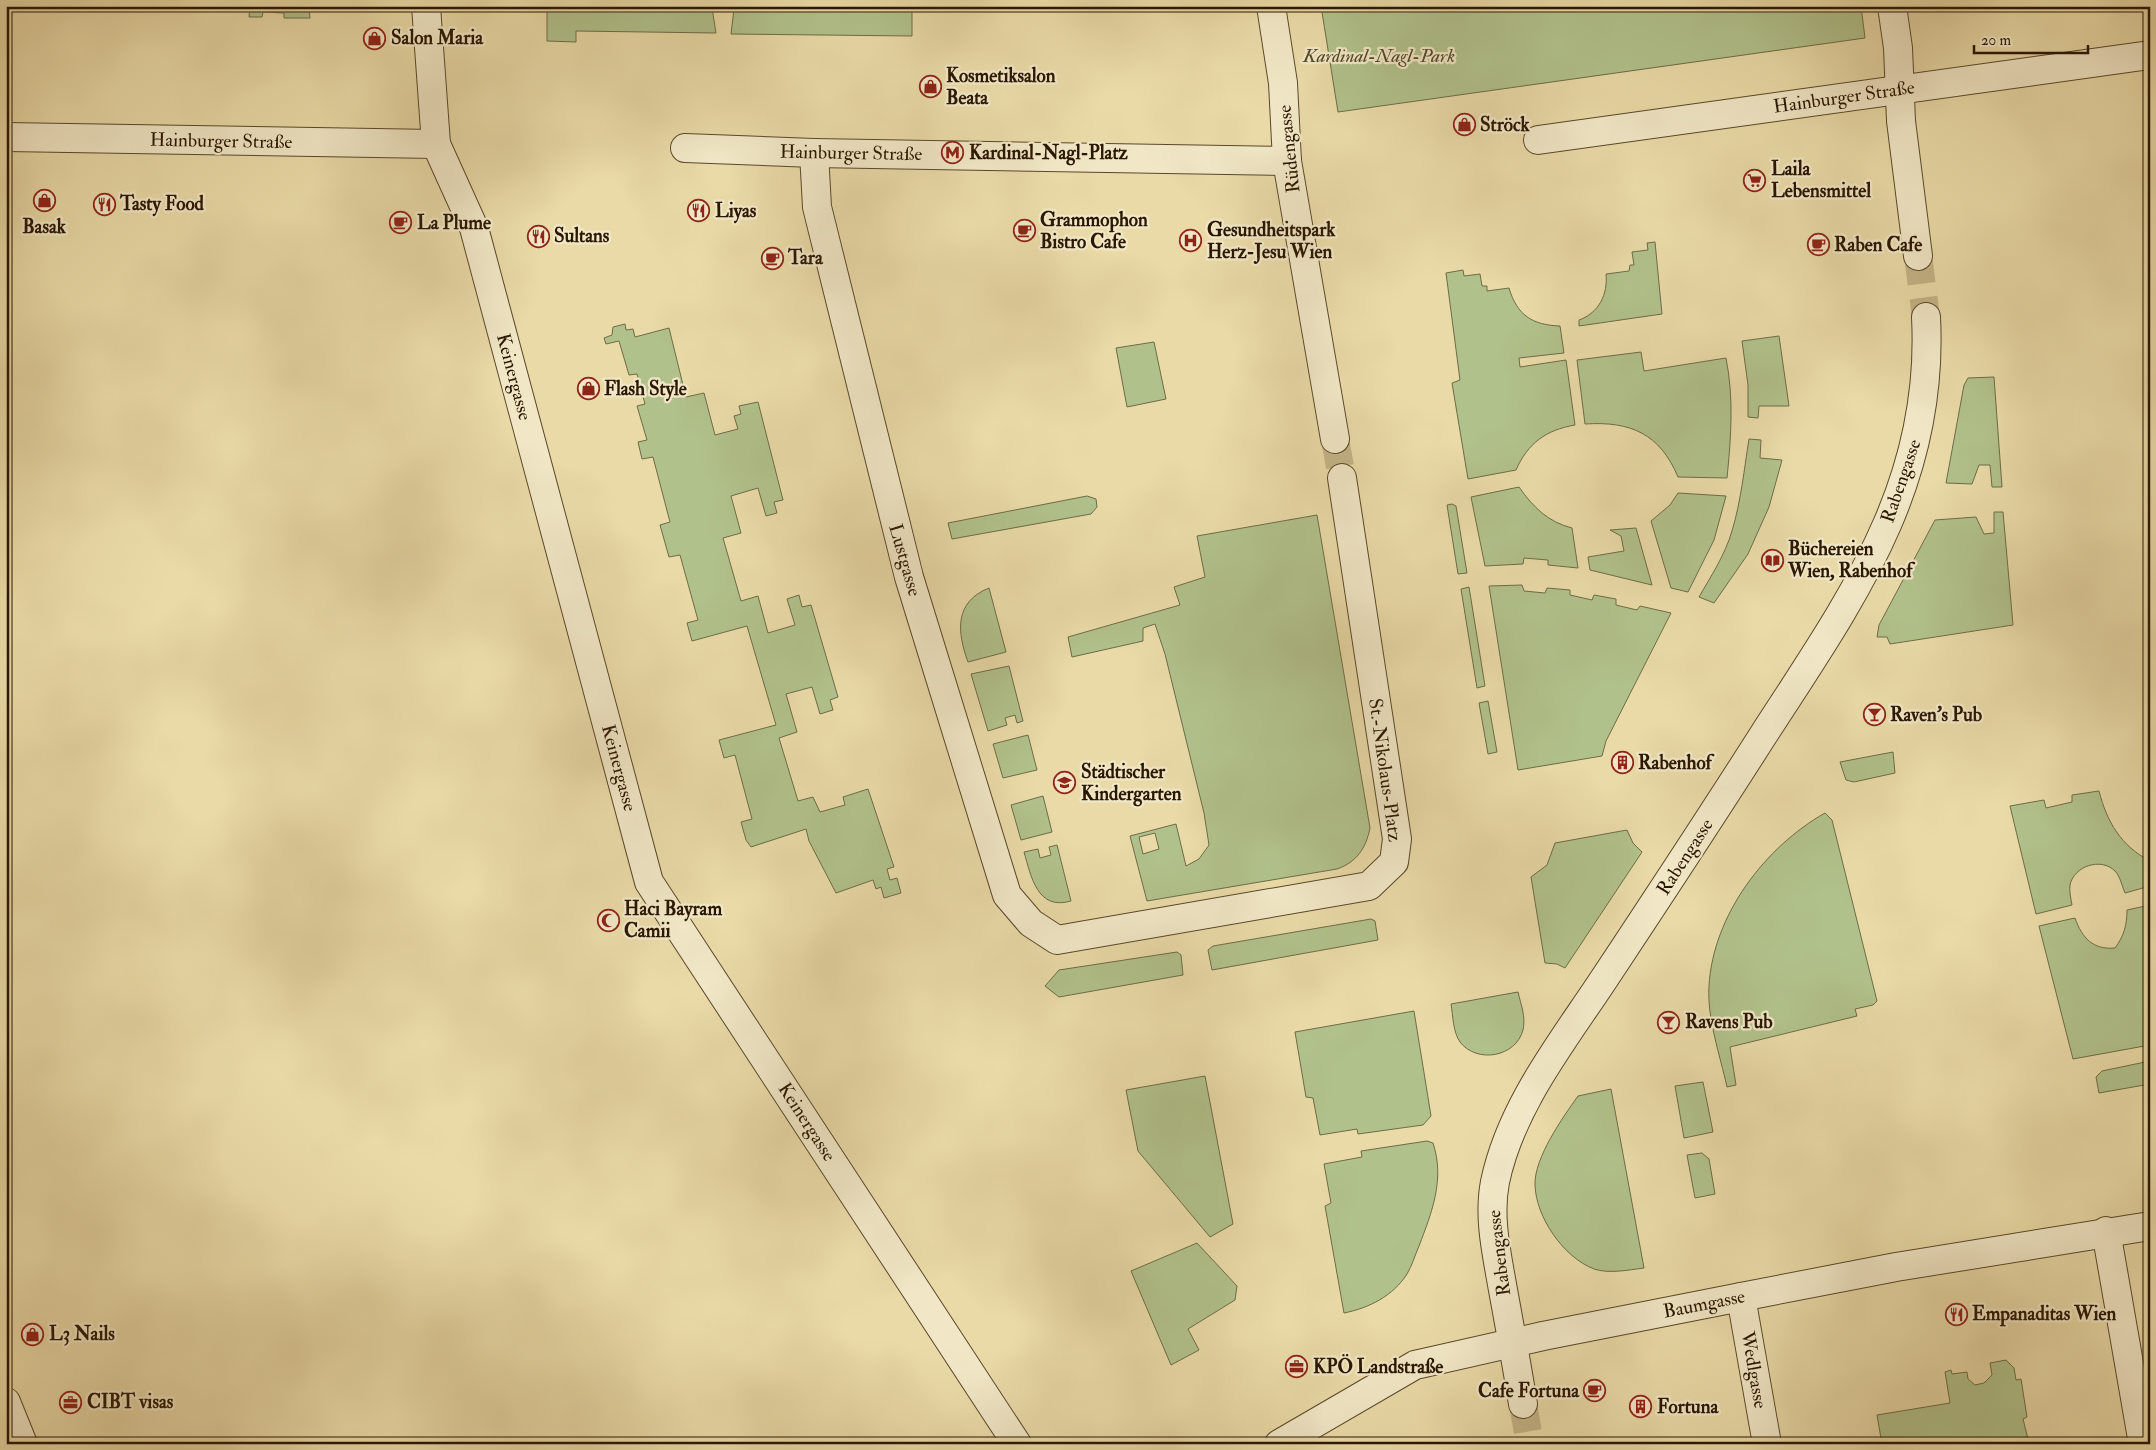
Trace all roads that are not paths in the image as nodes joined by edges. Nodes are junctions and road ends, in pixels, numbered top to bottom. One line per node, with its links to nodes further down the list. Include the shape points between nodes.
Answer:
1 (426, 6): 8 (street, Keinergasse)
2 (1271, 6): 11 (street, Rüdengasse, via 1283,83)
3 (1892, 6): 5 (street)
4 (2150, 55): 5 (street, Hainburger Straße)
5 (1900, 90): 7 (street, Hainburger Straße); 12 (street, via 1900,120)
6 (6, 138): 8 (street, Hainburger Straße)
7 (1538, 140)
8 (436, 144): 24 (street, Keinergasse, via 474,228 649,882)
9 (685, 148): 10 (street, Hainburger Straße)
10 (814, 154): 11 (street, Hainburger Straße); 16 (street, Lustgasse, via 817,207 891,511 920,614 1007,895 1031,923)
11 (1287, 161): 14 (street, Rüdengasse)
12 (1918, 256)
13 (1926, 317): 20 (street, Rabengasse, via 1926,378 1916,445 1889,522 1871,560 1794,688 1552,1055 1512,1132 1494,1185 1492,1214)
14 (1335, 439)
15 (1342, 478): 16 (street, St.-Nikolaus-Platz, via 1397,839 1394,862 1369,886)
16 (1057, 940)
17 (2150, 1226): 18 (street, Baumgasse)
18 (2106, 1231): 19 (street, Baumgasse); 27 (street)
19 (1741, 1296): 20 (street, Baumgasse); 26 (street, Wedlgasse)
20 (1512, 1343): 22 (street, Rabengasse); 25 (street, Baumgasse, via 1415,1365)
21 (6, 1402): 23 (street)
22 (1523, 1404)
23 (23, 1444)
24 (1017, 1444)
25 (1279, 1444)
26 (1767, 1444)
27 (2143, 1444)

